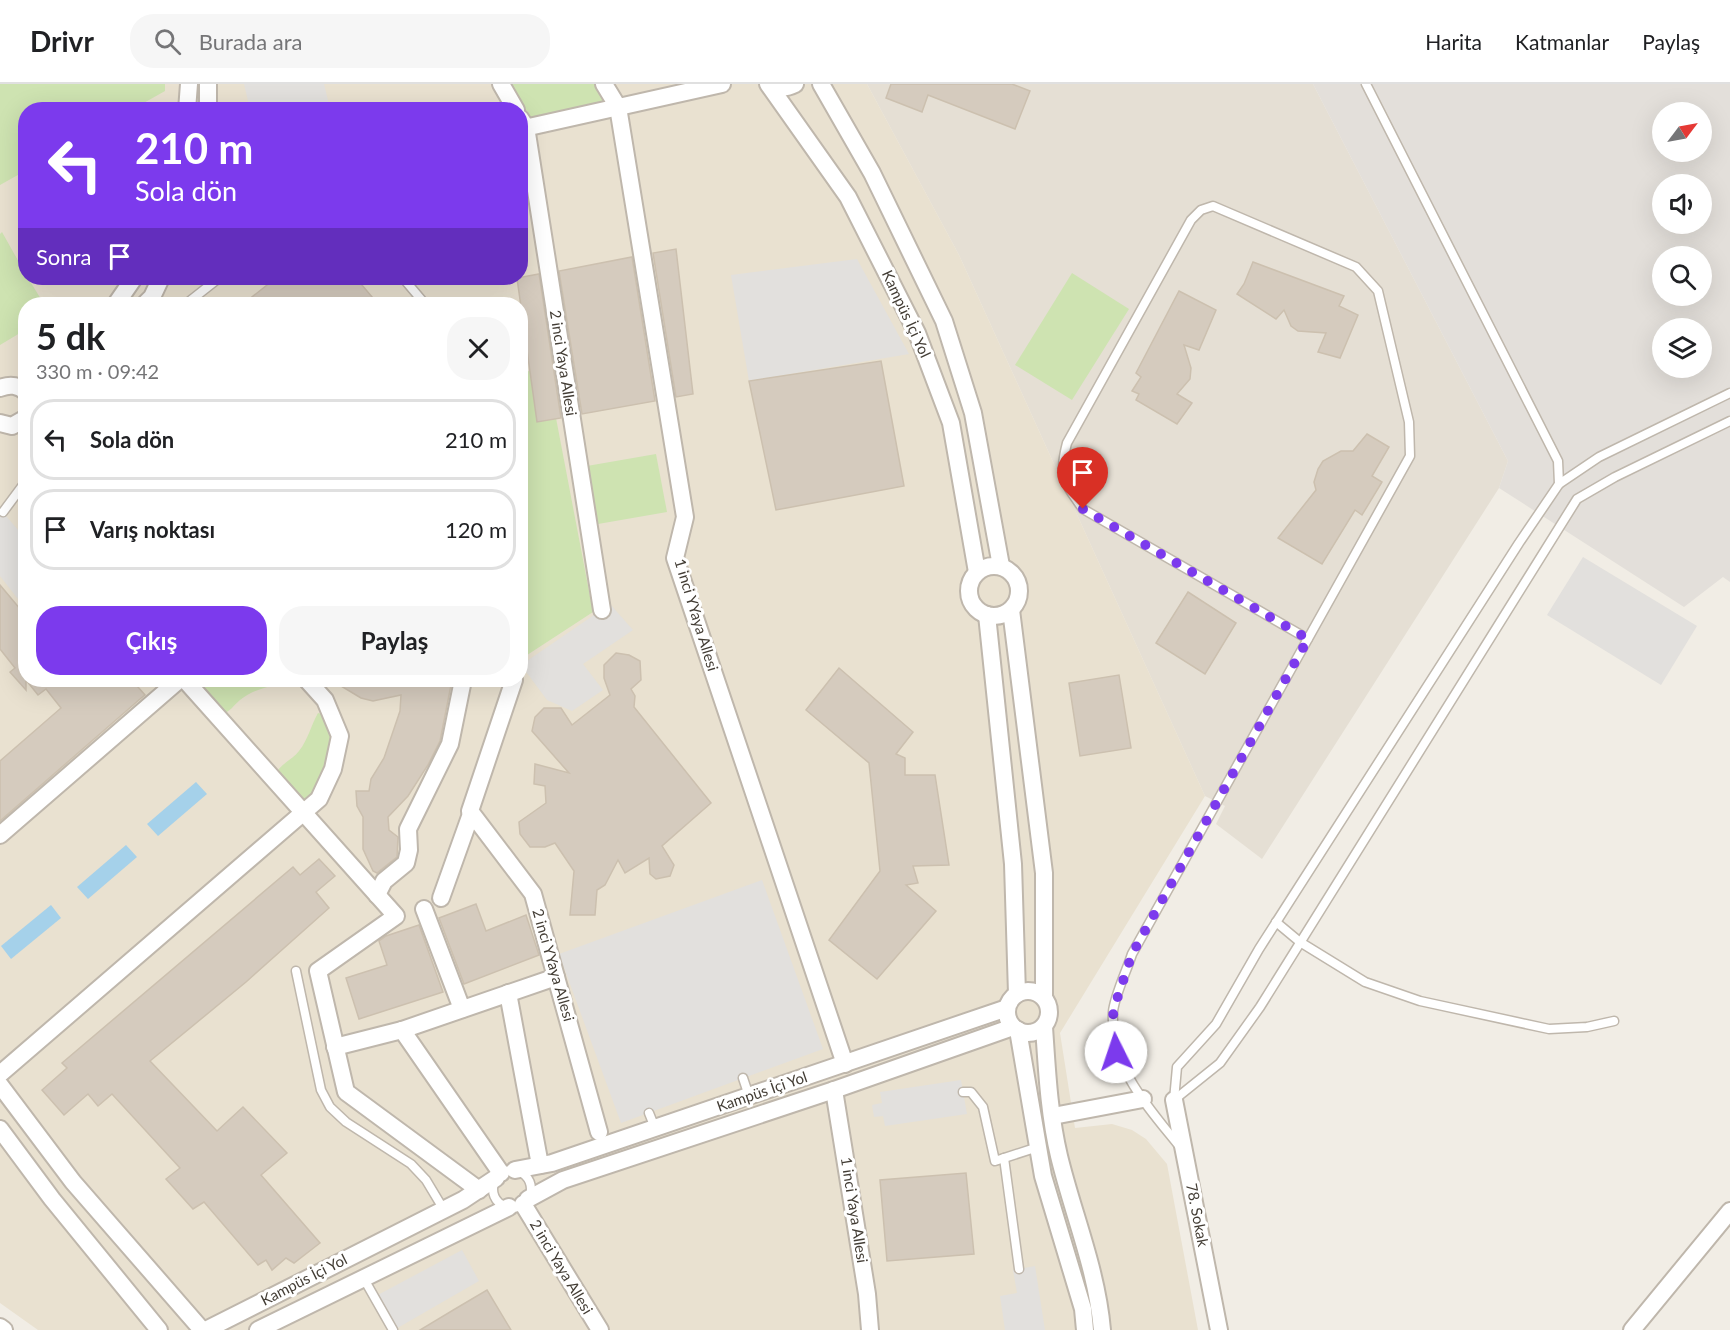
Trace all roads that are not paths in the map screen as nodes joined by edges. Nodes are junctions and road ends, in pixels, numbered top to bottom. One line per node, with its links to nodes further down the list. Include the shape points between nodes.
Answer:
1 (189, 84): 10 (street)
2 (208, 84): 11 (street)
3 (501, 84): 12 (street)
4 (604, 84): 13 (street, 1 inci YYaya Allesi)
5 (722, 84): 13 (street)
6 (770, 84): 7 (street, via 780,88); 28 (street, Kampüs İçi Yol, via 848,197 917,333 951,423)
7 (795, 84)
8 (821, 84): 27 (street, Kampüs İçi Yol, via 872,173 944,321 973,413)
9 (1366, 84): 24 (lane, via 1558,461)
10 (188, 102)
11 (208, 102)
12 (511, 102)
13 (618, 107): 14 (street); 57 (street, 1 inci YYaya Allesi, via 686,516 675,558)
14 (528, 124)
15 (528, 161): 29 (street, 2 inci Yaya Allesi)
16 (210, 285): 18 (lane)
17 (409, 285): 19 (lane)
18 (195, 297)
19 (419, 297)
20 (18, 386): 21 (street)
21 (0, 388)
22 (1730, 393): 24 (lane, via 1599,458)
23 (1730, 421): 45 (lane, via 1577,499)
24 (1559, 484): 44 (lane)
25 (18, 492): 26 (lane)
26 (3, 512)
27 (1001, 566): 28 (street, via 984,567); 30 (street, via 1009,570 1019,585 1020,594)
28 (977, 572): 31 (street, via 969,596)
29 (602, 610)
30 (1011, 610): 31 (street, via 1004,615); 49 (street, via 1044,873)
31 (987, 615): 50 (street, via 1013,864)
32 (1308, 639): 32 (lane, via 1410,456 1409,422 1378,291 1356,267 1213,206 1201,210 1191,220 1066,443 1061,465 1065,484 1083,509); 64 (lane, via 1132,954 1113,1011 1116,1052)
33 (171, 687): 40 (street)
34 (191, 687): 38 (street)
35 (313, 687): 38 (street, via 325,700 340,736 333,769 319,799)
36 (462, 687): 41 (street, via 450,744 408,830 406,863 384,881)
37 (511, 687): 39 (street)
38 (304, 813): 41 (street); 58 (street)
39 (471, 814): 42 (street); 47 (street, 2 inci YYaya Allesi, via 533,894)
40 (0, 835)
41 (377, 895): 43 (street)
42 (432, 904): 43 (street); 51 (street)
43 (396, 916): 56 (street, via 318,971)
44 (1276, 922): 45 (lane); 65 (lane, via 1216,1024 1177,1067)
45 (1300, 942): 52 (lane, via 1365,982 1420,1000 1549,1029); 65 (lane, via 1220,1063)
46 (296, 971): 78 (lane, via 321,1090 330,1107 346,1122 411,1164)
47 (556, 977): 48 (street); 69 (street, 2 inci YYaya Allesi)
48 (508, 993): 51 (street); 74 (street)
49 (1044, 997): 50 (street, via 1028,990); 53 (street, via 1050,1012)
50 (1012, 1001): 54 (street, via 1008,1020); 57 (street, Kampüs İçi Yol)
51 (462, 1009): 55 (street)
52 (1614, 1021)
53 (1044, 1027): 54 (street, via 1028,1034); 66 (street)
54 (1015, 1029): 61 (street, Kampüs İçi Yol); 70 (street)
55 (402, 1030): 56 (street); 75 (street)
56 (336, 1047): 76 (street, via 346,1092)
57 (845, 1064): 63 (street, Kampüs İçi Yol)
58 (0, 1074)
59 (743, 1078): 63 (lane)
60 (0, 1085): 85 (street, via 73,1182)
61 (834, 1090): 71 (street, Kampüs İçi Yol); 90 (street, 1 inci Yaya Allesi)
62 (963, 1092): 73 (lane, via 971,1092 984,1107 995,1161)
63 (749, 1096): 67 (street, Kampüs İçi Yol)
64 (1143, 1099): 66 (street); 72 (lane)
65 (1174, 1100): 72 (street, 78. Sokak)
66 (1053, 1116): 92 (street, via 1059,1154 1100,1302)
67 (652, 1120): 71 (street); 74 (street, Kampüs İçi Yol)
68 (0, 1129): 84 (street)
69 (599, 1132)
70 (1038, 1147): 73 (lane); 91 (street, via 1083,1309)
71 (658, 1148): 77 (street, Kampüs İçi Yol, via 563,1180)
72 (1184, 1153): 93 (street, 78. Sokak)
73 (1004, 1158): 80 (lane)
74 (540, 1165): 75 (street, Kampüs İçi Yol)
75 (504, 1174): 76 (street, Kampüs İçi Yol); 77 (lane, via 528,1178 531,1185); 77 (lane, via 493,1185 496,1199)
76 (478, 1190): 78 (street, Kampüs İçi Yol)
77 (520, 1204): 81 (street, Kampüs İçi Yol); 89 (street, 2 inci Yaya Allesi)
78 (444, 1210): 86 (street, Kampüs İçi Yol)
79 (1730, 1211): 94 (street)
80 (1019, 1269)
81 (364, 1279): 87 (street, Kampüs İçi Yol); 88 (lane)
82 (0, 1327): 83 (street)
83 (4, 1330)
84 (159, 1330)
85 (202, 1330)
86 (206, 1330)
87 (258, 1330)
88 (393, 1330)
89 (600, 1330)
90 (870, 1330)
91 (1084, 1330)
92 (1102, 1330)
93 (1219, 1330)
94 (1632, 1330)

